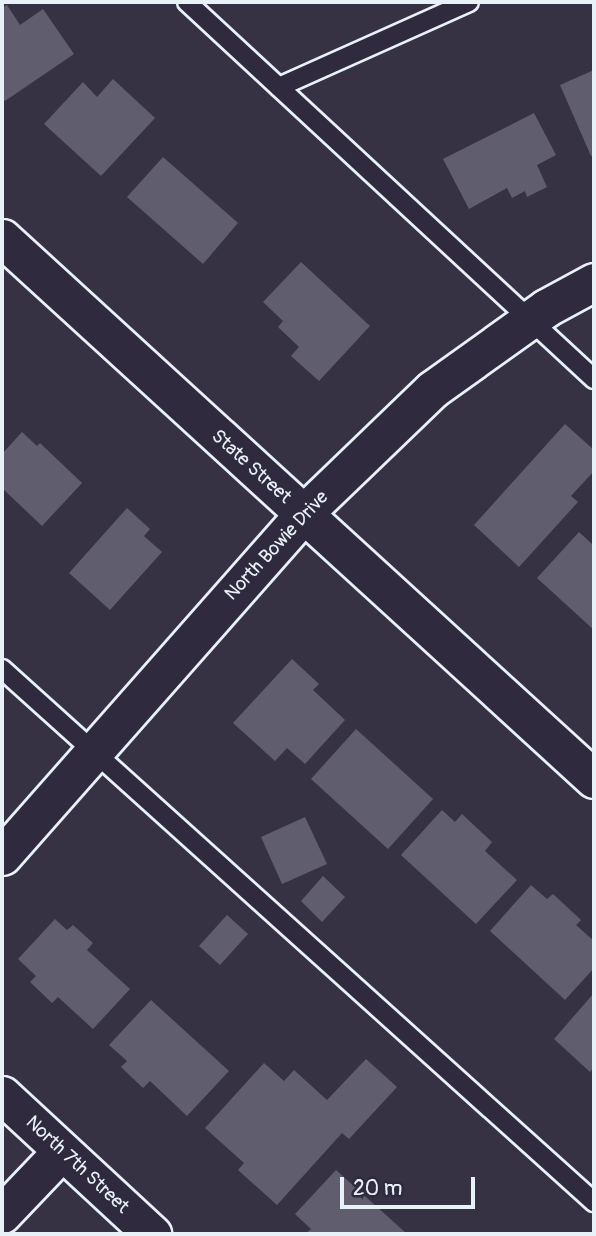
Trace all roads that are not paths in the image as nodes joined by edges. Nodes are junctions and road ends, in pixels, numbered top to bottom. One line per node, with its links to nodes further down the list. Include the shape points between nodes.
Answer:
1 (187, 2): 3 (lane)
2 (469, 2): 3 (lane)
3 (279, 87): 6 (lane)
4 (2, 238): 8 (street, State Street)
5 (594, 282): 6 (street, North Bowie Drive)
6 (529, 320): 7 (lane); 8 (street, North Bowie Drive, via 433,389)
7 (594, 379)
8 (303, 514): 10 (street, North Bowie Drive); 11 (street, State Street)
9 (2, 669): 10 (lane)
10 (93, 752): 12 (street, North Bowie Drive); 15 (lane)
11 (594, 779)
12 (2, 856)
13 (2, 1095): 14 (street, North 7th Street)
14 (61, 1152): 16 (street); 17 (street, North 7th Street)
15 (594, 1202)
16 (2, 1214)
17 (152, 1234)

